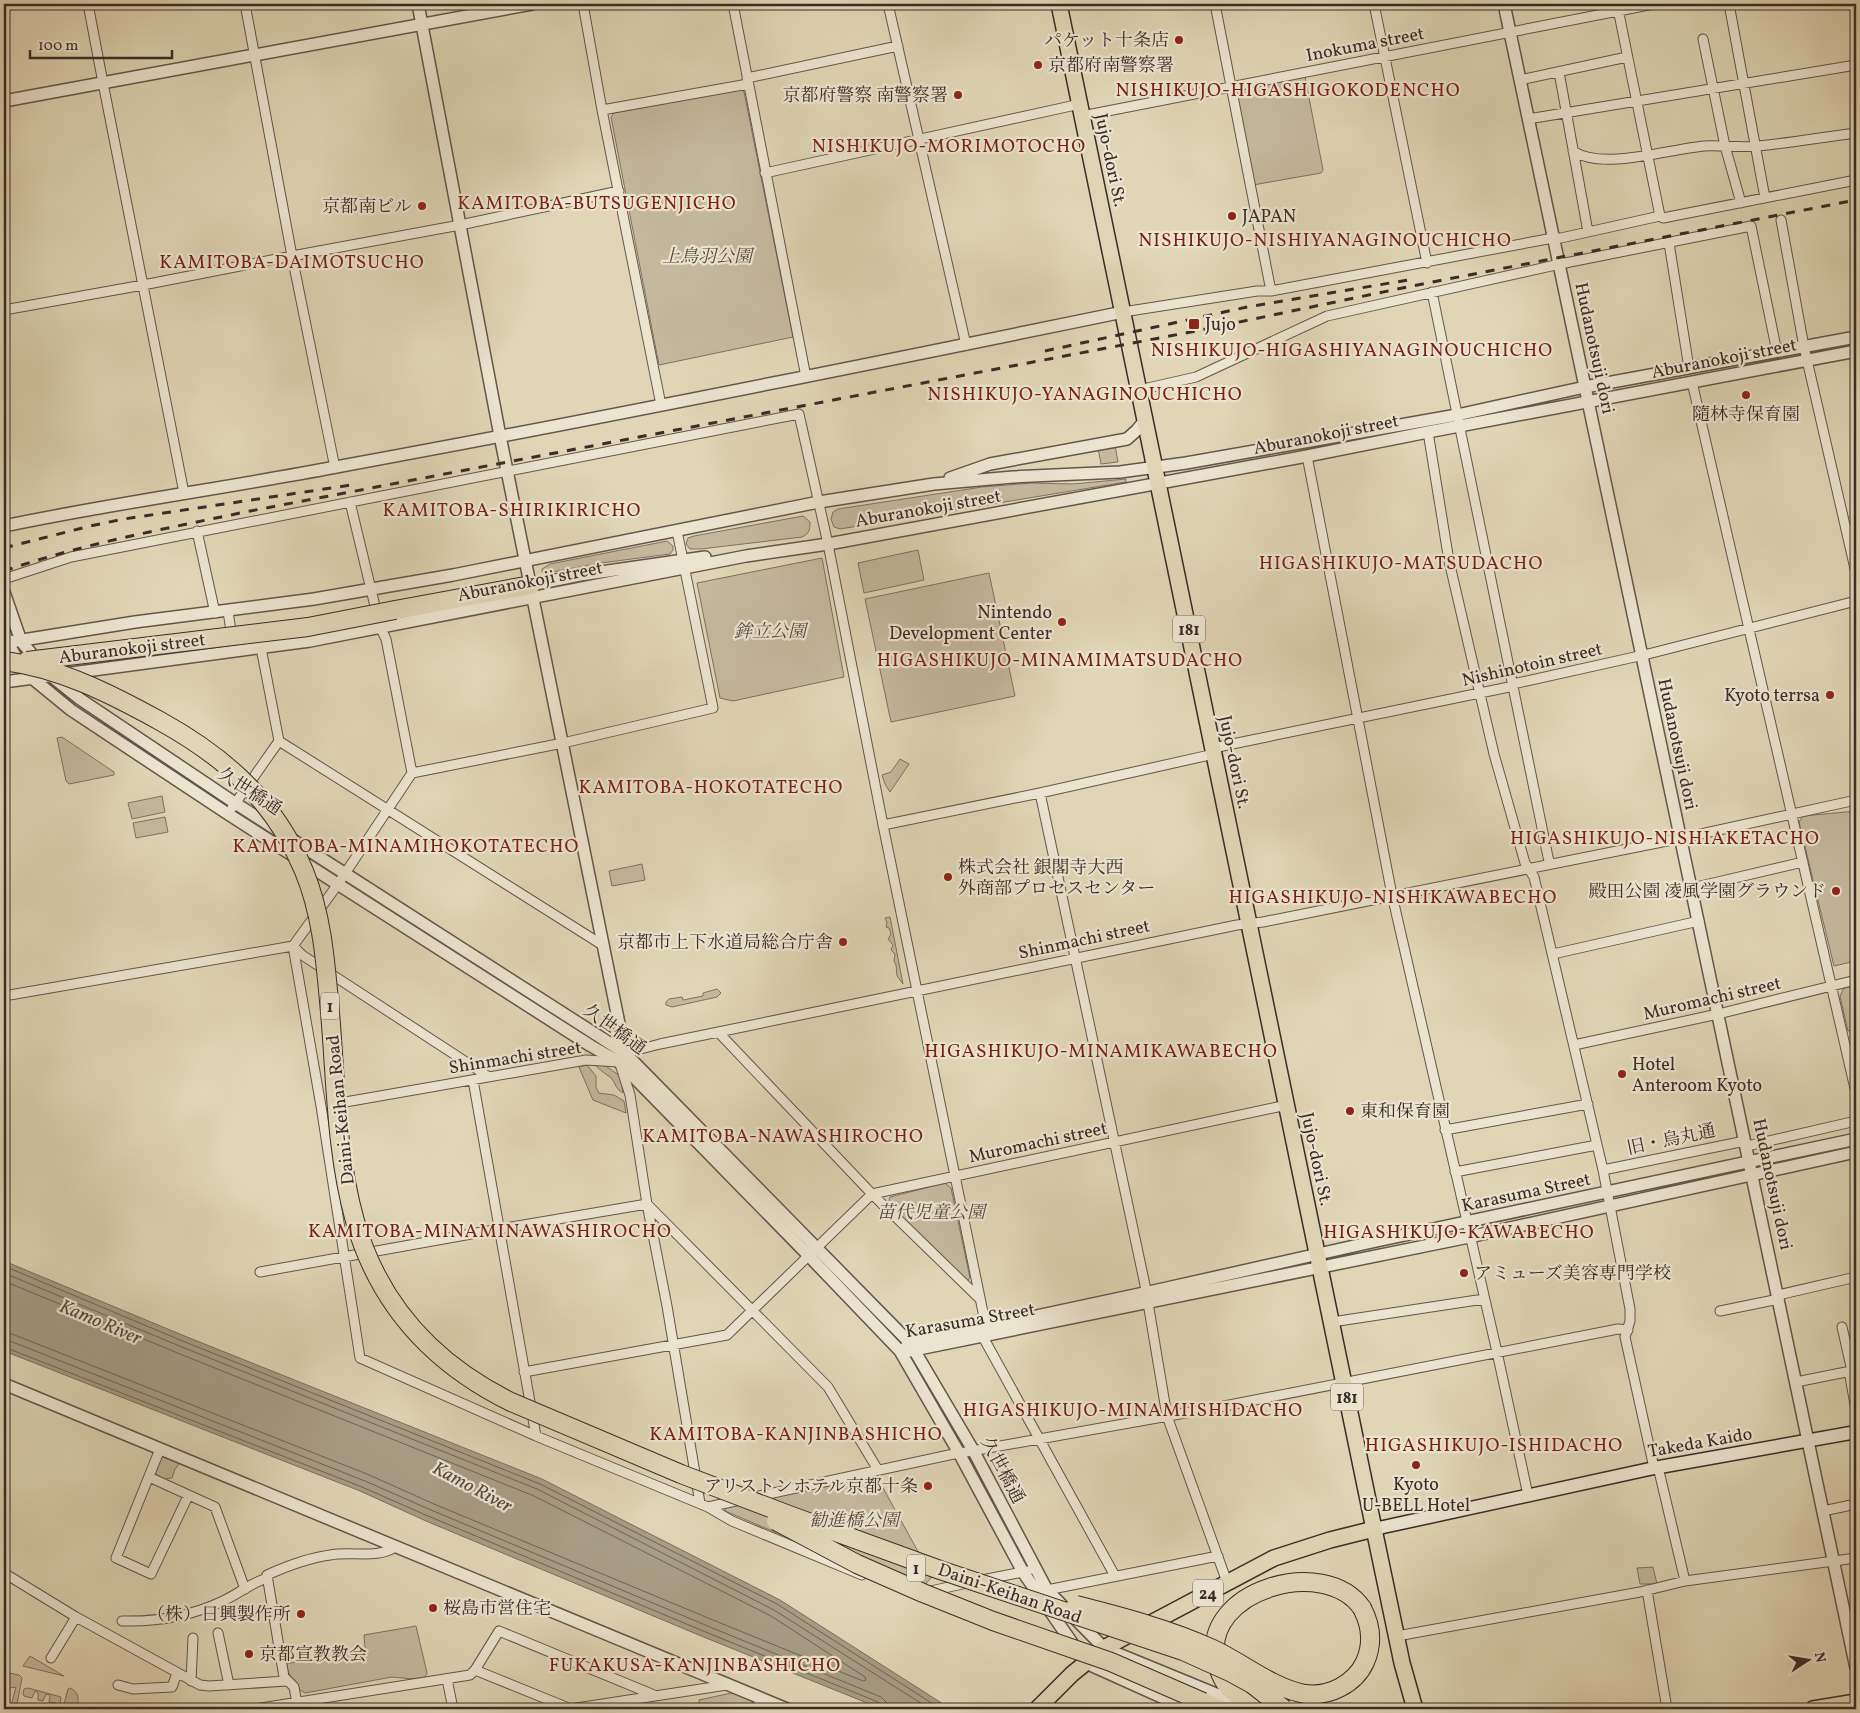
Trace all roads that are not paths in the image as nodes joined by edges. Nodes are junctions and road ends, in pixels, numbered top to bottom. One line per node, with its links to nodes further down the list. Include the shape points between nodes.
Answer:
1 (88, 4): 28 (street)
2 (245, 4): 21 (street)
3 (418, 4): 17 (street)
4 (532, 4): 17 (street)
5 (583, 4): 34 (street)
6 (733, 4): 27 (street)
7 (888, 4): 20 (street)
8 (1059, 4): 35 (main road, Jujo-dori St. / 181)
9 (1215, 4): 30 (street)
10 (1374, 4): 22 (street)
11 (1504, 4): 18 (street, Hudanotsuji dori)
12 (1654, 4): 15 (street, Inokuma street)
13 (1729, 4): 29 (street)
14 (1855, 4): 16 (street)
15 (1618, 7): 18 (street, Inokuma street); 23 (street)
16 (1856, 9)
17 (422, 24): 21 (street); 51 (street)
18 (1510, 32): 22 (street, Inokuma street); 26 (street, Hudanotsuji dori)
19 (1703, 39): 31 (street)
20 (898, 46): 27 (street); 39 (street)
21 (255, 55): 28 (street); 55 (street)
22 (1385, 57): 30 (street, Inokuma street); 56 (street)
23 (1627, 57): 25 (street); 33 (street)
24 (1856, 64): 29 (street)
25 (1559, 72): 26 (street); 36 (street)
26 (1520, 80): 37 (street, Hudanotsuji dori)
27 (747, 81): 34 (street); 44 (street)
28 (103, 83): 32 (street); 58 (street)
29 (1744, 84): 31 (street); 41 (street)
30 (1231, 87): 35 (street, Inokuma street); 59 (street)
31 (1713, 89): 33 (street); 40 (street)
32 (4, 101)
33 (1636, 102): 36 (street); 43 (street)
34 (602, 110): 46 (street)
35 (1081, 110): 39 (street, Inokuma street); 62 (main road, Jujo-dori St. / 181)
36 (1567, 113): 37 (street); 42 (street)
37 (1528, 119): 53 (street, Hudanotsuji dori)
38 (1856, 133): 41 (street)
39 (919, 139): 44 (street, Inokuma street); 64 (street)
40 (1725, 146): 41 (street); 43 (street); 48 (street)
41 (1756, 146): 47 (street)
42 (1573, 151): 43 (street, via 1602,160); 52 (street)
43 (1646, 154): 49 (street)
44 (765, 173): 70 (street)
45 (1856, 180): 47 (street)
46 (619, 191): 51 (street); 75 (street)
47 (1766, 198): 48 (street)
48 (1740, 203): 49 (street, via 1664,218)
49 (1660, 216): 52 (street)
50 (1781, 220): 65 (street)
51 (460, 225): 55 (street); 79 (street)
52 (1588, 232): 53 (street)
53 (1553, 238): 56 (street); 57 (street, Hudanotsuji dori)
54 (1669, 243): 57 (street); 67 (street, via 1751,226); 69 (street)
55 (292, 256): 58 (street); 82 (street)
56 (1426, 262): 59 (street)
57 (1560, 264): 60 (street); 72 (street, Hudanotsuji dori)
58 (143, 285): 61 (street); 86 (street)
59 (1271, 291): 62 (street)
60 (1432, 292): 73 (street, via 1327,316 1196,377); 77 (street)
61 (4, 310)
62 (1123, 312): 64 (street); 73 (main road, Jujo-dori St. / 181)
63 (1856, 337): 65 (street, Aburanokoji street)
64 (966, 345): 70 (street)
65 (1804, 347): 67 (street, Aburanokoji street); 68 (street)
66 (1856, 351): 68 (street, Aburanokoji street)
67 (1777, 352): 69 (street, Aburanokoji street)
68 (1807, 360): 71 (street, Aburanokoji street); 95 (street)
69 (1690, 368): 72 (street, Aburanokoji street)
70 (806, 377): 75 (street)
71 (1692, 382): 74 (street, Aburanokoji street); 104 (street)
72 (1585, 387): 74 (street, Hudanotsuji dori); 77 (street, Aburanokoji street)
73 (1139, 390): 76 (main road, Jujo-dori St. / 181)
74 (1588, 402): 77 (street, Aburanokoji street); 110 (street, Hudanotsuji dori)
75 (661, 405): 79 (street)
76 (1145, 420): 81 (main road, Jujo-dori St. / 181); 85 (street, via 1127,439 990,464)
77 (1458, 421): 78 (street, Aburanokoji street); 81 (street, Aburanokoji street); 115 (street)
78 (1428, 432): 80 (street, Aburanokoji street); 116 (street, via 1448,553)
79 (500, 436): 82 (street); 83 (street)
80 (1308, 456): 84 (street, Aburanokoji street); 117 (street)
81 (1155, 467): 84 (main road, Jujo-dori St. / 181); 85 (street, Aburanokoji street)
82 (335, 468): 86 (street)
83 (507, 471): 87 (street); 88 (street, via 799,414); 93 (street)
84 (1158, 483): 92 (street, Aburanokoji street); 121 (main road, Jujo-dori St. / 181)
85 (934, 484): 88 (street, Aburanokoji street)
86 (184, 493): 89 (street)
87 (350, 502): 90 (street); 97 (street)
88 (819, 502): 91 (street, Aburanokoji street); 92 (street)
89 (4, 526)
90 (197, 531): 96 (street, via 71,557); 102 (street)
91 (678, 531): 93 (street, Aburanokoji street); 94 (street)
92 (828, 544): 94 (street, Aburanokoji street); 130 (street)
93 (526, 560): 97 (street, Aburanokoji street); 98 (street)
94 (684, 564): 98 (street, Aburanokoji street, via 580,575); 119 (street, via 713,708)
95 (1856, 573)
96 (4, 579)
97 (371, 590): 101 (street, Aburanokoji street); 103 (street)
98 (532, 591): 103 (street, Aburanokoji street); 111 (highway, bridge, via 395,610 308,627); 119 (street)
99 (4, 592): 106 (street, 久世橋通)
100 (1856, 601): 104 (street, Nishinotoin street)
101 (228, 611): 102 (street, Aburanokoji street); 109 (street)
102 (214, 613): 106 (street, Aburanokoji street)
103 (380, 627): 108 (street, Aburanokoji street); 123 (street, via 386,639)
104 (1749, 629): 110 (street, Nishinotoin street); 129 (street)
105 (4, 631): 107 (street, 久世橋通)
106 (21, 641): 107 (street, Aburanokoji street); 112 (street, 久世橋通)
107 (6, 643): 113 (street, 久世橋通)
108 (261, 648): 109 (street, Aburanokoji street); 118 (street)
109 (234, 652): 112 (street, Aburanokoji street)
110 (1642, 656): 115 (street, Nishinotoin street); 131 (street, Hudanotsuji dori)
111 (4, 663): 206 (highway, Daini-Keihan Road / 1, bridge, via 57,674 136,708 211,752 251,787 267,806 297,856 320,921 344,1163 355,1220 376,1273 407,1321 446,1362 489,1391)
112 (51, 676): 113 (street, Aburanokoji street); 120 (street, 久世橋通)
113 (32, 678): 114 (street, Aburanokoji street); 122 (street, 久世橋通, via 71,710)
114 (4, 682)
115 (1513, 684): 116 (street, Nishinotoin street); 133 (street)
116 (1480, 692): 117 (street, Nishinotoin street); 134 (street, via 1510,813)
117 (1358, 719): 121 (street, Nishinotoin street); 138 (street)
118 (279, 741): 126 (street); 127 (street)
119 (563, 743): 123 (street); 142 (street)
120 (147, 744): 122 (street); 126 (street, 久世橋通)
121 (1214, 751): 124 (street, Nishinotoin street); 140 (main road, Jujo-dori St. / 181)
122 (139, 755): 128 (street, 久世橋通)
123 (412, 773): 127 (street)
124 (1040, 794): 130 (street, Nishinotoin street); 145 (street)
125 (1856, 800): 129 (street, Shinmachi street)
126 (236, 803): 128 (street); 135 (street, 久世橋通)
127 (387, 808): 135 (street); 142 (street)
128 (228, 814): 136 (street, 久世橋通)
129 (1792, 815): 131 (street, Shinmachi street); 132 (street)
130 (882, 825): 149 (street)
131 (1681, 838): 133 (street, Shinmachi street); 137 (street, Hudanotsuji dori)
132 (1803, 862): 137 (street); 148 (street)
133 (1550, 864): 134 (street, Shinmachi street)
134 (1529, 868): 138 (street, Shinmachi street); 144 (street)
135 (345, 873): 136 (street); 143 (street, 久世橋通)
136 (338, 884): 141 (street); 146 (street, 久世橋通)
137 (1692, 888): 139 (street, Hudanotsuji dori)
138 (1392, 895): 140 (street, Shinmachi street); 163 (street)
139 (1698, 921): 144 (street); 151 (street, Hudanotsuji dori)
140 (1249, 924): 145 (street, Shinmachi street); 160 (main road, Jujo-dori St. / 181)
141 (293, 946): 150 (street); 156 (street); 161 (street)
142 (604, 946): 154 (street)
143 (473, 954): 146 (street); 154 (street, 久世橋通)
144 (1553, 954): 153 (street)
145 (1075, 958): 149 (street, Shinmachi street); 165 (street)
146 (466, 965): 154 (street, 久世橋通, via 585,1042)
147 (1856, 980): 148 (street, Muromachi street)
148 (1832, 986): 151 (street, Muromachi street); 155 (street)
149 (916, 990): 152 (street, Shinmachi street); 173 (street)
150 (4, 996)
151 (1718, 1014): 153 (street, Muromachi street); 166 (street, Hudanotsuji dori)
152 (719, 1033): 154 (street, Shinmachi street); 174 (street)
153 (1574, 1045): 159 (street)
154 (622, 1058): 156 (street, Shinmachi street, via 586,1060); 176 (street); 180 (street, 久世橋通)
155 (1852, 1059): 158 (street)
156 (489, 1077): 157 (street, Shinmachi street)
157 (473, 1080): 161 (street, Shinmachi street); 178 (street)
158 (1856, 1093)
159 (1588, 1104): 163 (street); 167 (street)
160 (1287, 1105): 165 (street, Muromachi street); 182 (main road, Jujo-dori St. / 181)
161 (321, 1106): 181 (street)
162 (1856, 1121): 166 (street, 旧・烏丸通)
163 (1445, 1130): 171 (street)
164 (1856, 1139): 169 (street, Karasuma Street)
165 (1114, 1142): 173 (street, Muromachi street); 186 (street)
166 (1746, 1143): 169 (street, Hudanotsuji dori); 170 (street, 旧・烏丸通)
167 (1597, 1145): 170 (street); 171 (street)
168 (1856, 1152): 172 (street, Karasuma Street)
169 (1750, 1162): 172 (street, Hudanotsuji dori); 175 (street, Karasuma Street)
170 (1603, 1170): 175 (street)
171 (1455, 1172): 177 (street)
172 (1753, 1174): 175 (street, Karasuma Street); 185 (street, Hudanotsuji dori)
173 (954, 1176): 174 (street, Muromachi street); 187 (street)
174 (872, 1194): 180 (street); 187 (street)
175 (1608, 1199): 177 (street, Karasuma Street); 179 (street, Karasuma Street); 193 (street, via 1628,1291)
176 (647, 1204): 178 (street); 189 (street); 195 (street)
177 (1466, 1222): 179 (street); 182 (street, Karasuma Street)
178 (499, 1229): 181 (street); 200 (street)
179 (1469, 1236): 182 (street, Karasuma Street); 188 (street)
180 (813, 1252): 189 (street); 196 (street, 久世橋通); 197 (street, 久世橋通)
181 (345, 1256): 183 (street); 208 (street, via 360,1358)
182 (1319, 1261): 186 (street, Karasuma Street); 191 (main road, Jujo-dori St. / 181)
183 (260, 1272)
184 (1856, 1277): 185 (street)
185 (1778, 1297): 190 (street); 202 (street, Hudanotsuji dori)
186 (1147, 1298): 194 (street, Karasuma Street); 205 (street)
187 (980, 1299): 194 (street)
188 (1484, 1299): 191 (street); 198 (street)
189 (754, 1311): 195 (street, via 728,1335); 215 (street, via 828,1387)
190 (1720, 1311)
191 (1332, 1322): 201 (main road, Jujo-dori St. / 181)
192 (1842, 1327): 199 (street)
193 (1628, 1330): 198 (street, via 1618,1329); 214 (street, via 1625,1337)
194 (984, 1332): 196 (street, Karasuma Street); 209 (street)
195 (674, 1346): 200 (street); 220 (street)
196 (913, 1347): 197 (street, Karasuma Street); 212 (street, 久世橋通)
197 (900, 1351): 213 (street, 久世橋通)
198 (1497, 1352): 201 (street); 218 (street)
199 (1852, 1370): 202 (street); 204 (street)
200 (524, 1372): 208 (street)
201 (1344, 1382): 205 (street); 223 (main road, Jujo-dori St. / 181)
202 (1796, 1382): 210 (street, Hudanotsuji dori)
203 (4, 1384): 211 (street)
204 (1856, 1410)
205 (1167, 1416): 209 (street); 225 (street)
206 (561, 1424): 221 (highway, Daini-Keihan Road / 1, bridge, via 620,1454); 229 (highway, Daini-Keihan Road / 1, bridge, via 731,1493)
207 (1856, 1432): 210 (main road, Takeda Kaido)
208 (536, 1436): 220 (street)
209 (1040, 1439): 212 (street); 232 (street)
210 (1808, 1440): 214 (main road, Takeda Kaido); 222 (street, Hudanotsuji dori)
211 (160, 1449): 216 (street); 224 (street)
212 (973, 1450): 213 (street); 228 (street, 久世橋通)
213 (959, 1453): 215 (street); 230 (street, 久世橋通)
214 (1656, 1468): 218 (main road, Takeda Kaido); 234 (street)
215 (878, 1470): 220 (street)
216 (149, 1477): 217 (street); 217 (street, via 116,1558 152,1574)
217 (188, 1496): 236 (street, via 215,1507)
218 (1528, 1496): 223 (main road, Takeda Kaido)
219 (1856, 1504): 222 (street)
220 (704, 1505): 230 (street, via 732,1521 904,1593 933,1592 943,1587)
221 (745, 1506): 262 (highway, bridge, via 857,1564 923,1593 1111,1662); 270 (highway, Daini-Keihan Road / 1, via 990,1595 1180,1659 1226,1679)
222 (1823, 1511): 227 (street, Hudanotsuji dori)
223 (1374, 1529): 235 (main road, 24, via 1274,1558); 243 (main road, Jujo-dori St.)
224 (395, 1547): 233 (street, via 387,1552 331,1555 290,1565 267,1575); 255 (street)
225 (1218, 1556): 232 (street); 235 (street)
226 (1856, 1558): 227 (street)
227 (1835, 1561): 234 (street); 241 (street, Hudanotsuji dori)
228 (1036, 1569): 230 (street); 237 (street, 久世橋通)
229 (940, 1570): 269 (highway, bridge, via 1147,1624 1208,1647 1277,1684 1305,1694 1339,1688 1351,1681 1363,1666 1370,1641 1368,1621 1352,1596 1338,1587 1303,1581 1263,1590 1231,1611 1221,1624 1216,1640 1215,1654 1218,1668 1229,1688); 271 (highway, Daini-Keihan Road / 1, bridge, via 1207,1661 1252,1684)
230 (1023, 1572): 247 (street, 久世橋通)
231 (4, 1573): 239 (street)
232 (1115, 1576): 237 (street)
233 (267, 1578): 236 (street); 254 (street)
234 (1686, 1581): 238 (street)
235 (1227, 1582): 245 (main road, 24)
236 (245, 1589): 240 (street, via 223,1601 162,1620)
237 (1047, 1590): 245 (street, 久世橋通)
238 (1647, 1590): 243 (street); 274 (street)
239 (76, 1617): 246 (street); 251 (street)
240 (122, 1621)
241 (1852, 1625): 249 (street, Hudanotsuji dori)
242 (218, 1633): 256 (street)
243 (1397, 1636): 248 (main road, Jujo-dori St.)
244 (193, 1638): 253 (street)
245 (1104, 1648): 247 (main road, 24); 268 (street)
246 (51, 1658)
247 (1086, 1663): 262 (street); 267 (main road, 24)
248 (1402, 1663): 272 (main road); 273 (main road)
249 (1856, 1668)
250 (476, 1670): 252 (street, via 470,1675); 258 (street, via 499,1631); 265 (street)
251 (177, 1673): 253 (street); 257 (street, via 172,1687 133,1689)
252 (447, 1679): 261 (street); 264 (street)
253 (191, 1681): 256 (street, via 209,1686)
254 (287, 1681): 256 (street); 261 (street, via 294,1687)
255 (730, 1684): 258 (street); 260 (street)
256 (229, 1685)
257 (118, 1686)
258 (654, 1695): 265 (street)
259 (1856, 1702): 275 (main road)
260 (759, 1704): 266 (street)
261 (297, 1706): 263 (street)
262 (1203, 1707)
263 (254, 1709)
264 (453, 1709)
265 (570, 1709)
266 (787, 1709)
267 (1037, 1709)
268 (1253, 1709)
269 (1260, 1709)
270 (1271, 1709)
271 (1284, 1709)
272 (1406, 1709)
273 (1415, 1709)
274 (1667, 1709)
275 (1813, 1709)

